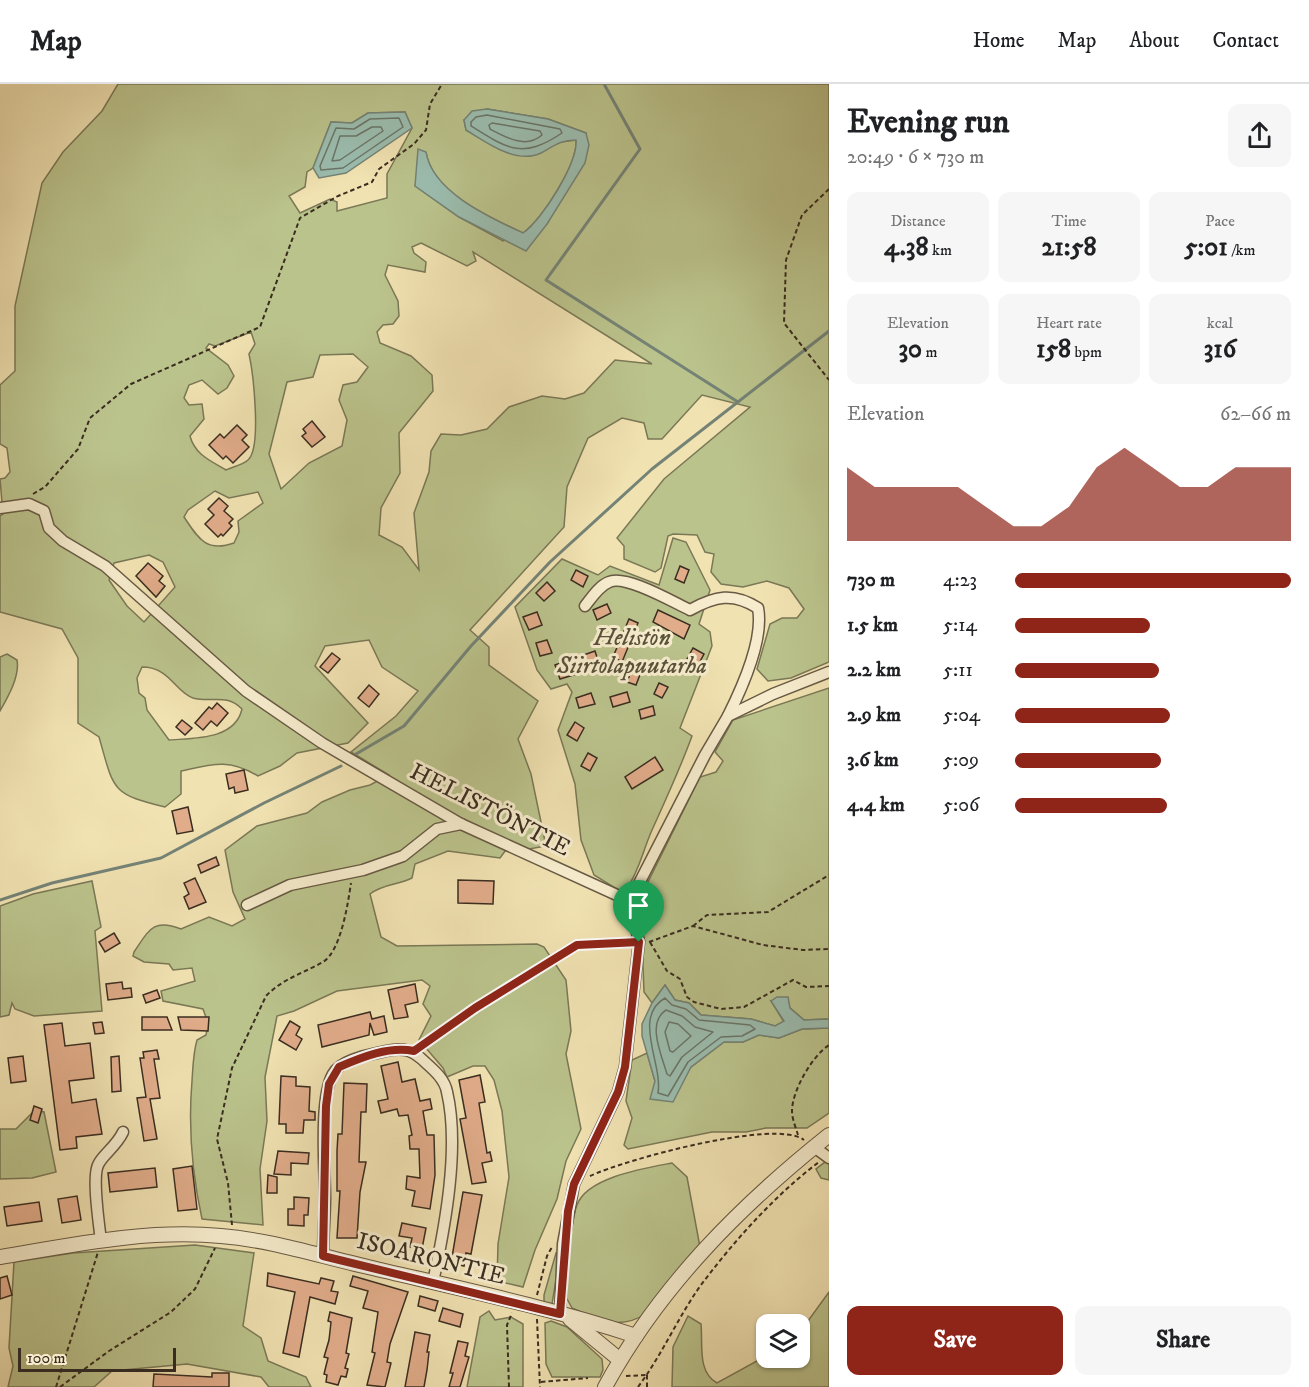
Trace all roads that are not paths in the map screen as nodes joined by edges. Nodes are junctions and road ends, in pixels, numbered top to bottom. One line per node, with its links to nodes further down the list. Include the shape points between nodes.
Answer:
1 (0, 508): 5 (street, HELISTÖNTIE, via 29,504 44,511 49,528 63,541 105,566 246,691 322,743)
2 (585, 606): 4 (street, via 610,581 624,581 690,610 710,598 742,598 758,608 760,619 742,686)
3 (829, 672): 4 (street)
4 (728, 716): 6 (street)
5 (461, 824): 6 (street, HELISTÖNTIE); 7 (street, via 437,829 403,856 353,872 290,885)
6 (630, 901): 16 (street, via 644,942 625,1067 618,1092 574,1184 563,1244)
7 (247, 905)
8 (123, 1132): 12 (street, via 117,1146 98,1162 94,1177)
9 (829, 1135): 10 (street)
10 (814, 1147): 11 (street); 17 (street, via 737,1214 674,1284)
11 (828, 1158)
12 (101, 1240): 13 (street, ISOARONTIE, via 227,1232); 14 (street, ISOARONTIE)
13 (323, 1256): 15 (street, ISOARONTIE); 15 (street, via 326,1106 333,1074 354,1060 394,1050 414,1051 442,1078 447,1091 451,1167)
14 (0, 1257)
15 (433, 1282): 16 (street, ISOARONTIE)
16 (563, 1315): 17 (street, ISOARONTIE); 18 (street, ISOARONTIE)
17 (636, 1336): 18 (street)
18 (620, 1360): 19 (street)
19 (605, 1387)

